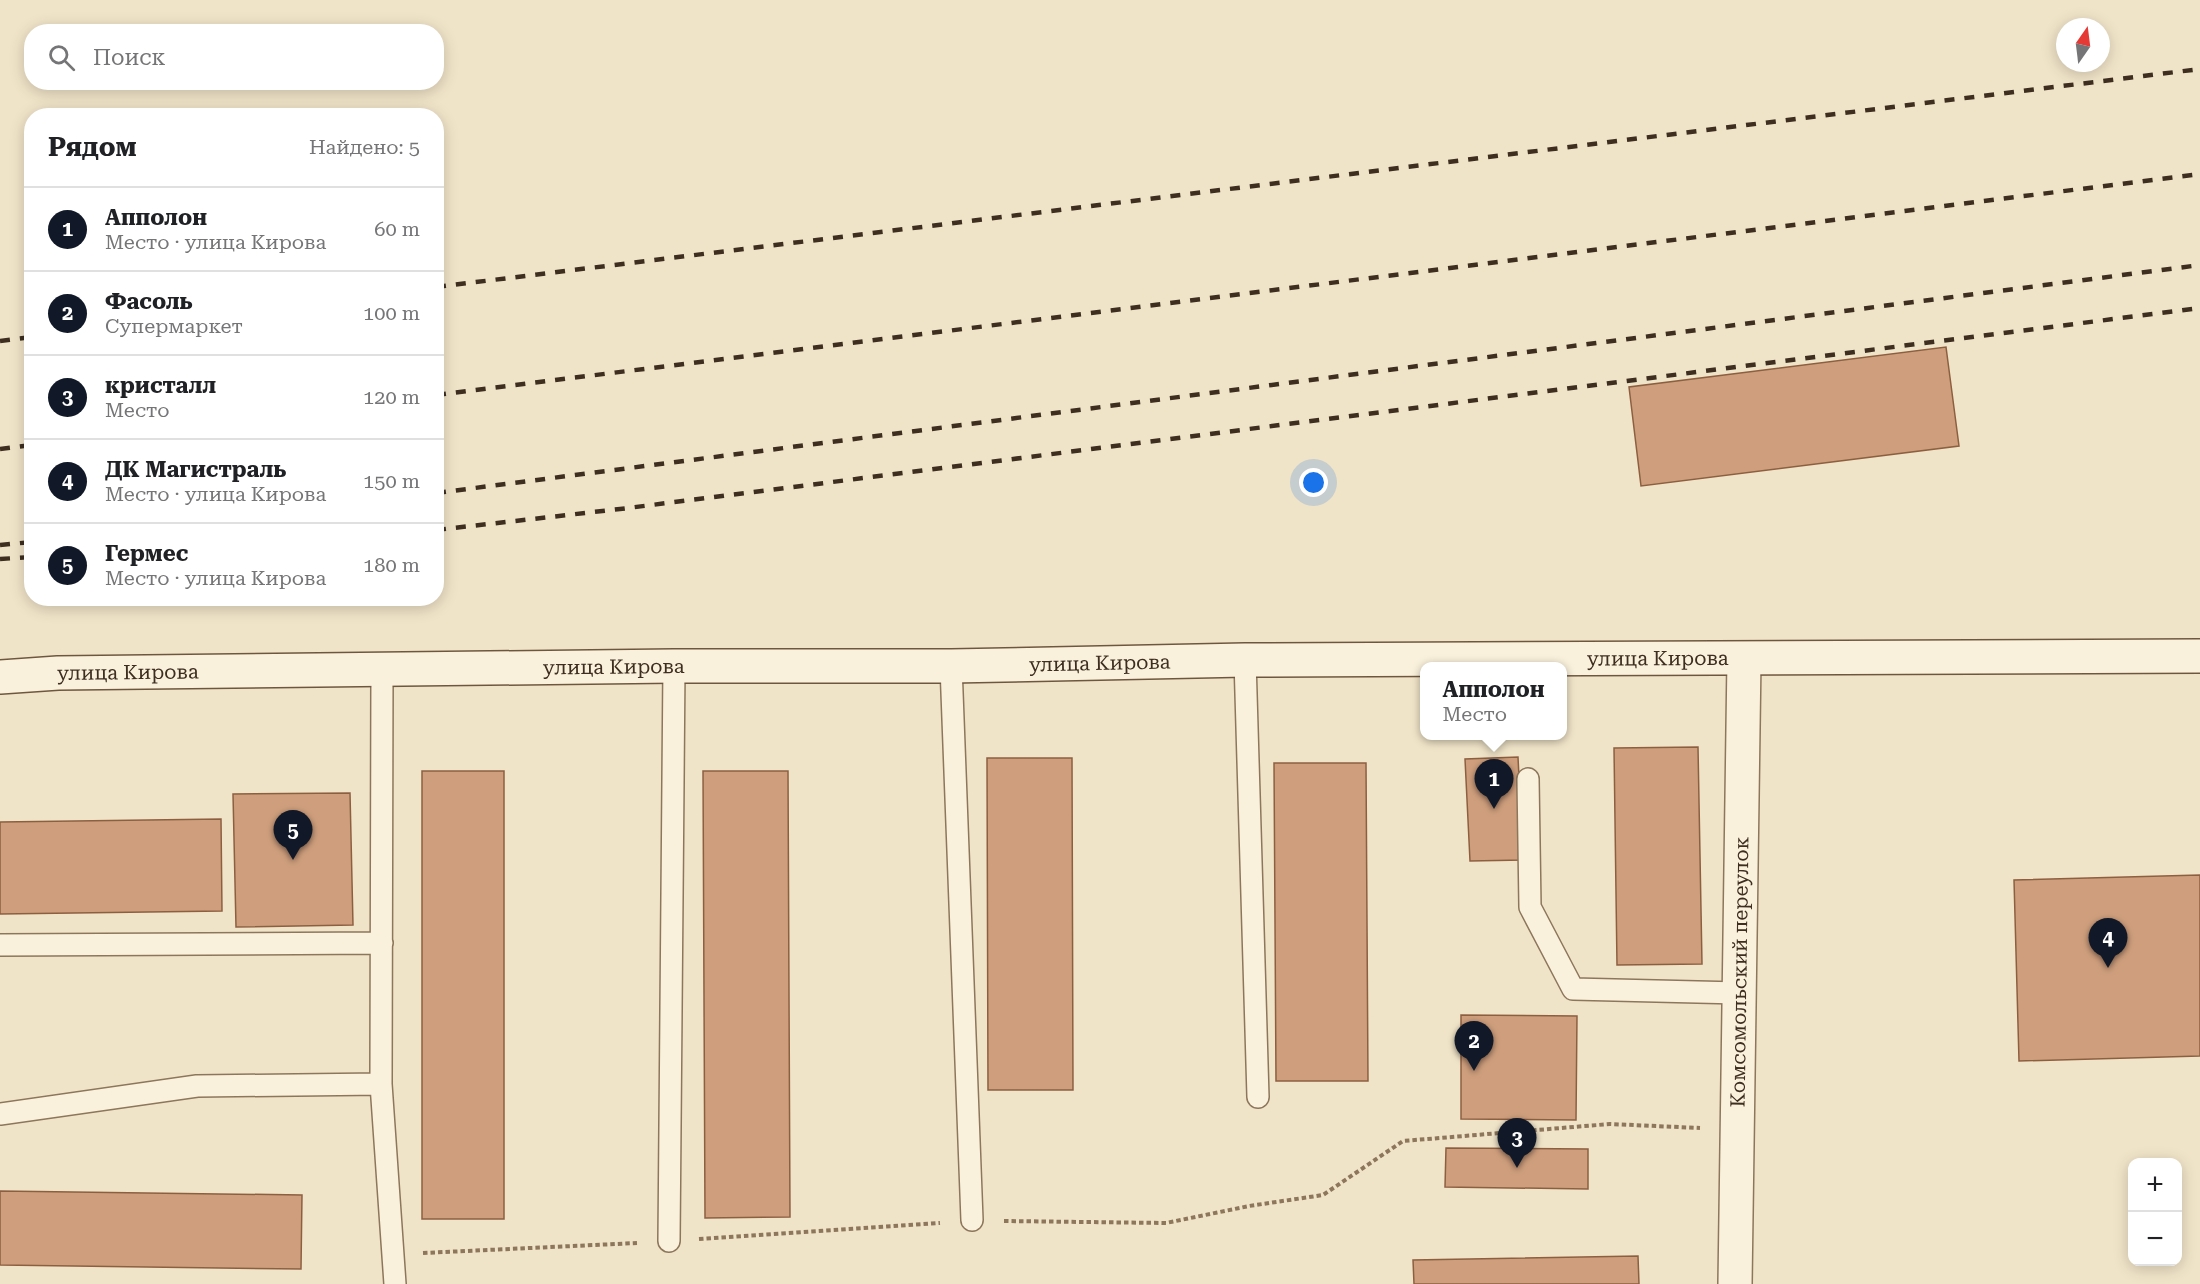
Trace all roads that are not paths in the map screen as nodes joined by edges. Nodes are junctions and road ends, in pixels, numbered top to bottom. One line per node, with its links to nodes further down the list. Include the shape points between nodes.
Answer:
1 (2200, 656): 2 (main road, улица Кирова)
2 (1744, 659): 3 (main road, улица Кирова); 11 (main road, Комсомольский переулок)
3 (1245, 660): 5 (main road, улица Кирова); 13 (lane)
4 (674, 666): 5 (main road, улица Кирова); 6 (main road, улица Кирова); 16 (lane)
5 (951, 666): 15 (lane)
6 (382, 669): 7 (main road, улица Кирова); 9 (lane)
7 (0, 676)
8 (1528, 779): 11 (lane, via 1530,907 1573,989)
9 (382, 943): 10 (lane); 12 (lane)
10 (0, 945)
11 (1739, 993): 18 (main road, Комсомольский переулок)
12 (381, 1084): 14 (lane, via 197,1086); 17 (lane)
13 (1258, 1097)
14 (0, 1114)
15 (972, 1220)
16 (669, 1241)
17 (395, 1284)
18 (1734, 1284)

